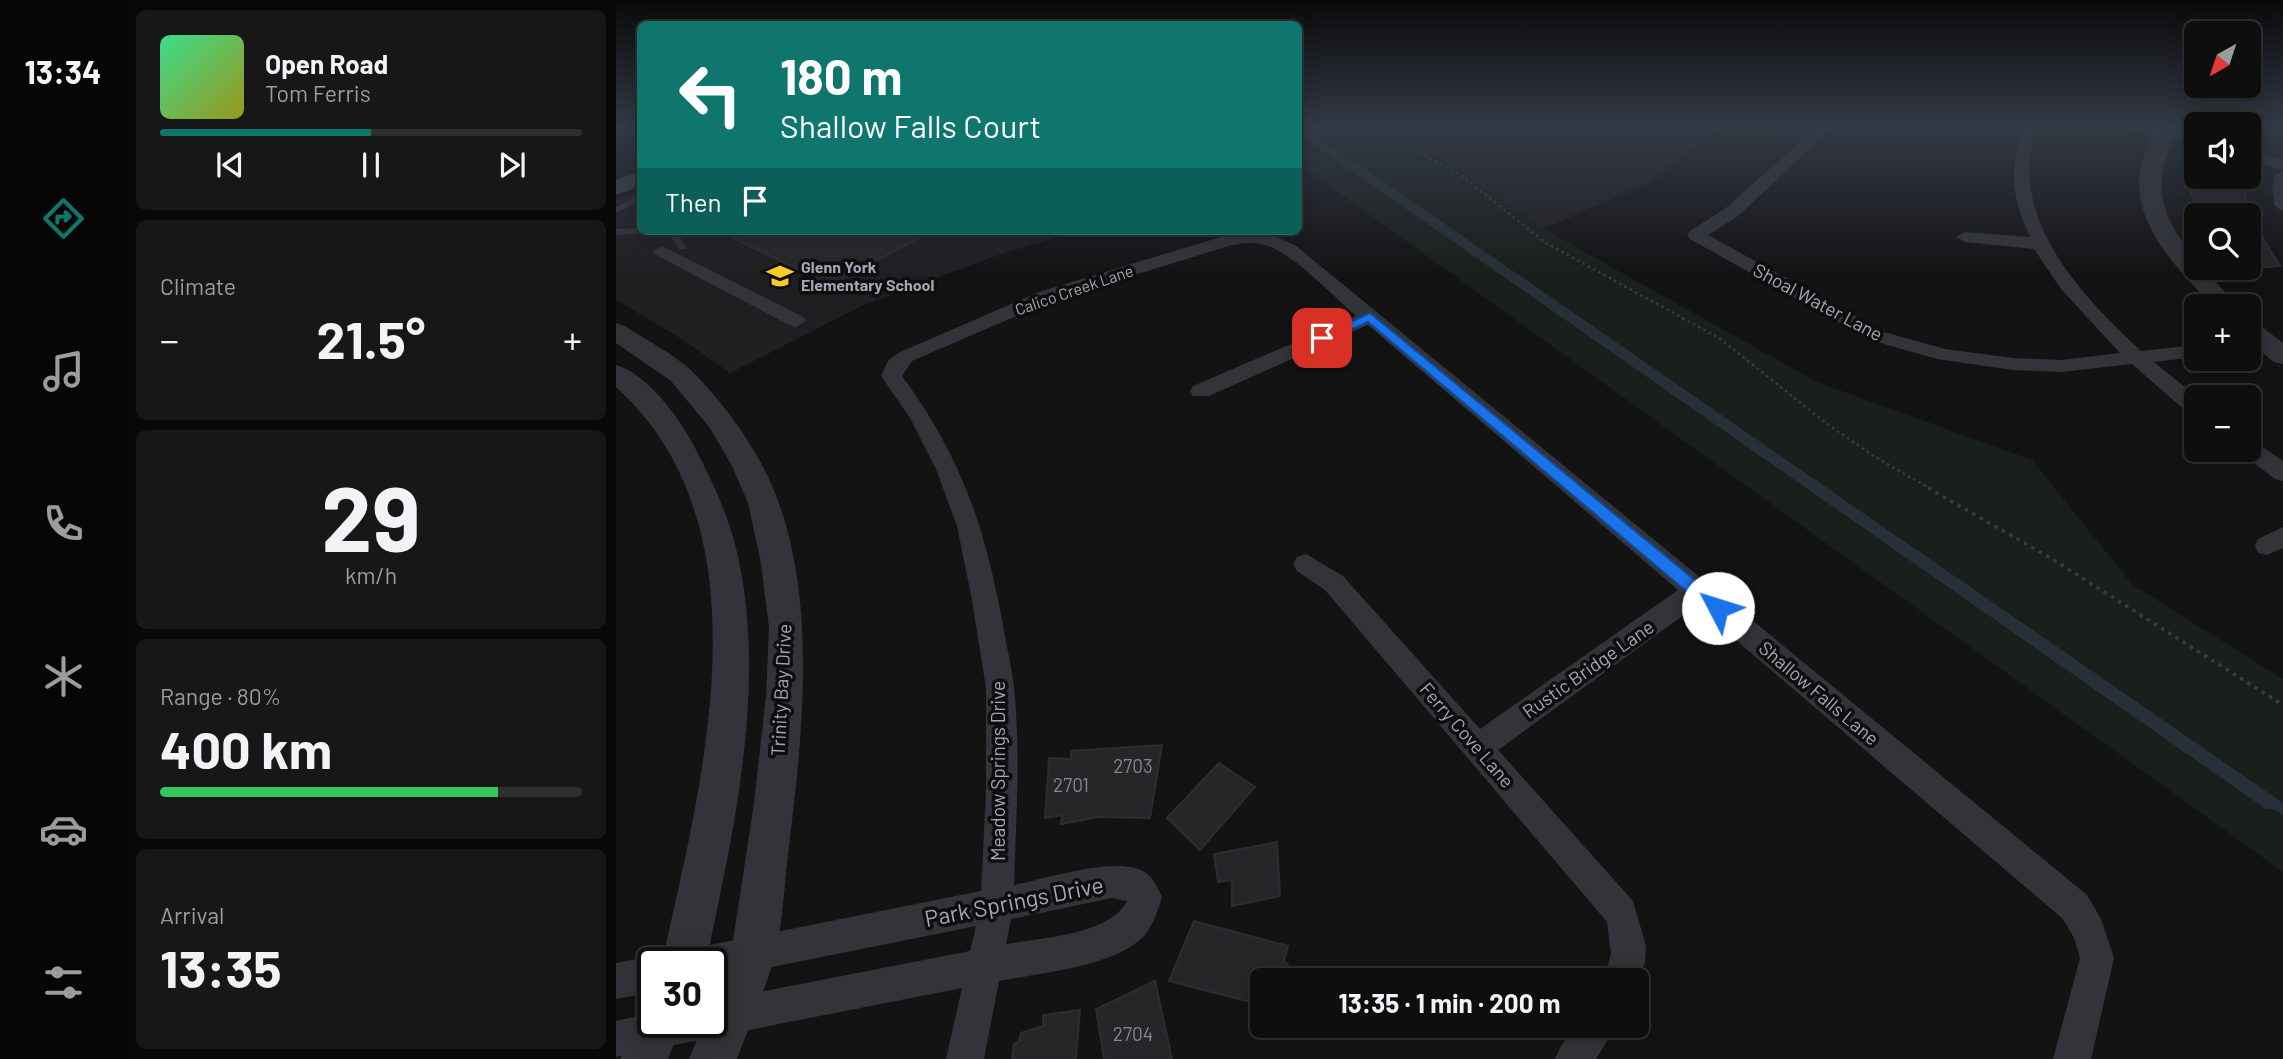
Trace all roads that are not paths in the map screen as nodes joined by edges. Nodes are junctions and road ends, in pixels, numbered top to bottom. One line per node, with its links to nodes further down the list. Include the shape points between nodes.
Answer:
1 (1772, 175): 22 (street, Shoal Water Lane, via 1732,212 1696,235 1830,312 1904,344 1944,355 2012,364 2061,366)
2 (2020, 175): 14 (street, via 2029,219)
3 (2150, 175): 17 (street, via 2157,216 2192,271)
4 (2283, 175): 7 (street)
5 (637, 181): 6 (main road)
6 (622, 196): 8 (lane)
7 (2283, 206)
8 (616, 210)
9 (637, 231): 10 (lane)
10 (616, 232)
11 (674, 235): 15 (lane)
12 (1965, 237): 14 (street)
13 (1230, 240): 18 (street, Shallow Falls Lane, via 1256,236 1281,244); 24 (street, Calico Creek Lane, via 1046,296 905,357)
14 (2043, 244): 22 (street, via 2059,272)
15 (682, 247)
16 (662, 251): 19 (street)
17 (2214, 294)
18 (1370, 317): 25 (street); 30 (street, Shallow Falls Lane)
19 (796, 321)
20 (616, 331): 34 (street, Trinity Bay Drive, via 680,376 720,422 747,465 763,503 777,564 786,628 783,696)
21 (2184, 353): 22 (street, Shoal Water Lane)
22 (2135, 359): 26 (street)
23 (616, 373): 33 (street, via 674,434 702,490 720,541 729,609 732,680 724,765)
24 (891, 376): 32 (street, Meadow Springs Drive, via 920,416 948,469 969,526 985,600 1000,688)
25 (1201, 391)
26 (2184, 398)
27 (2261, 456): 28 (street)
28 (2283, 472)
29 (1306, 564): 31 (street, Ferry Cove Lane, via 1335,583)
30 (1697, 591): 31 (street, Rustic Bridge Lane); 47 (street, Shallow Falls Lane, via 2075,907 2097,958)
31 (1478, 747): 37 (street, Ferry Cove Lane, via 1621,913 1630,942)
32 (997, 905): 34 (street, Park Springs Drive); 36 (street, Meadow Springs Drive); 36 (street, Park Springs Drive, via 1112,882 1134,884 1144,897 1140,917 1121,934 1097,944)
33 (687, 947)
34 (753, 954): 35 (street, Park Springs Drive); 39 (street, Trinity Bay Drive)
35 (728, 959)
36 (985, 965): 41 (street, Park Springs Drive); 45 (street, Meadow Springs Drive)
37 (1627, 968)
38 (637, 977): 40 (street)
39 (728, 978)
40 (616, 981)
41 (728, 1019)
42 (685, 1038): 44 (street, Trinity Bay Drive)
43 (1589, 1038): 46 (street)
44 (713, 1059)
45 (965, 1059)
46 (1574, 1059)
47 (2072, 1059)

